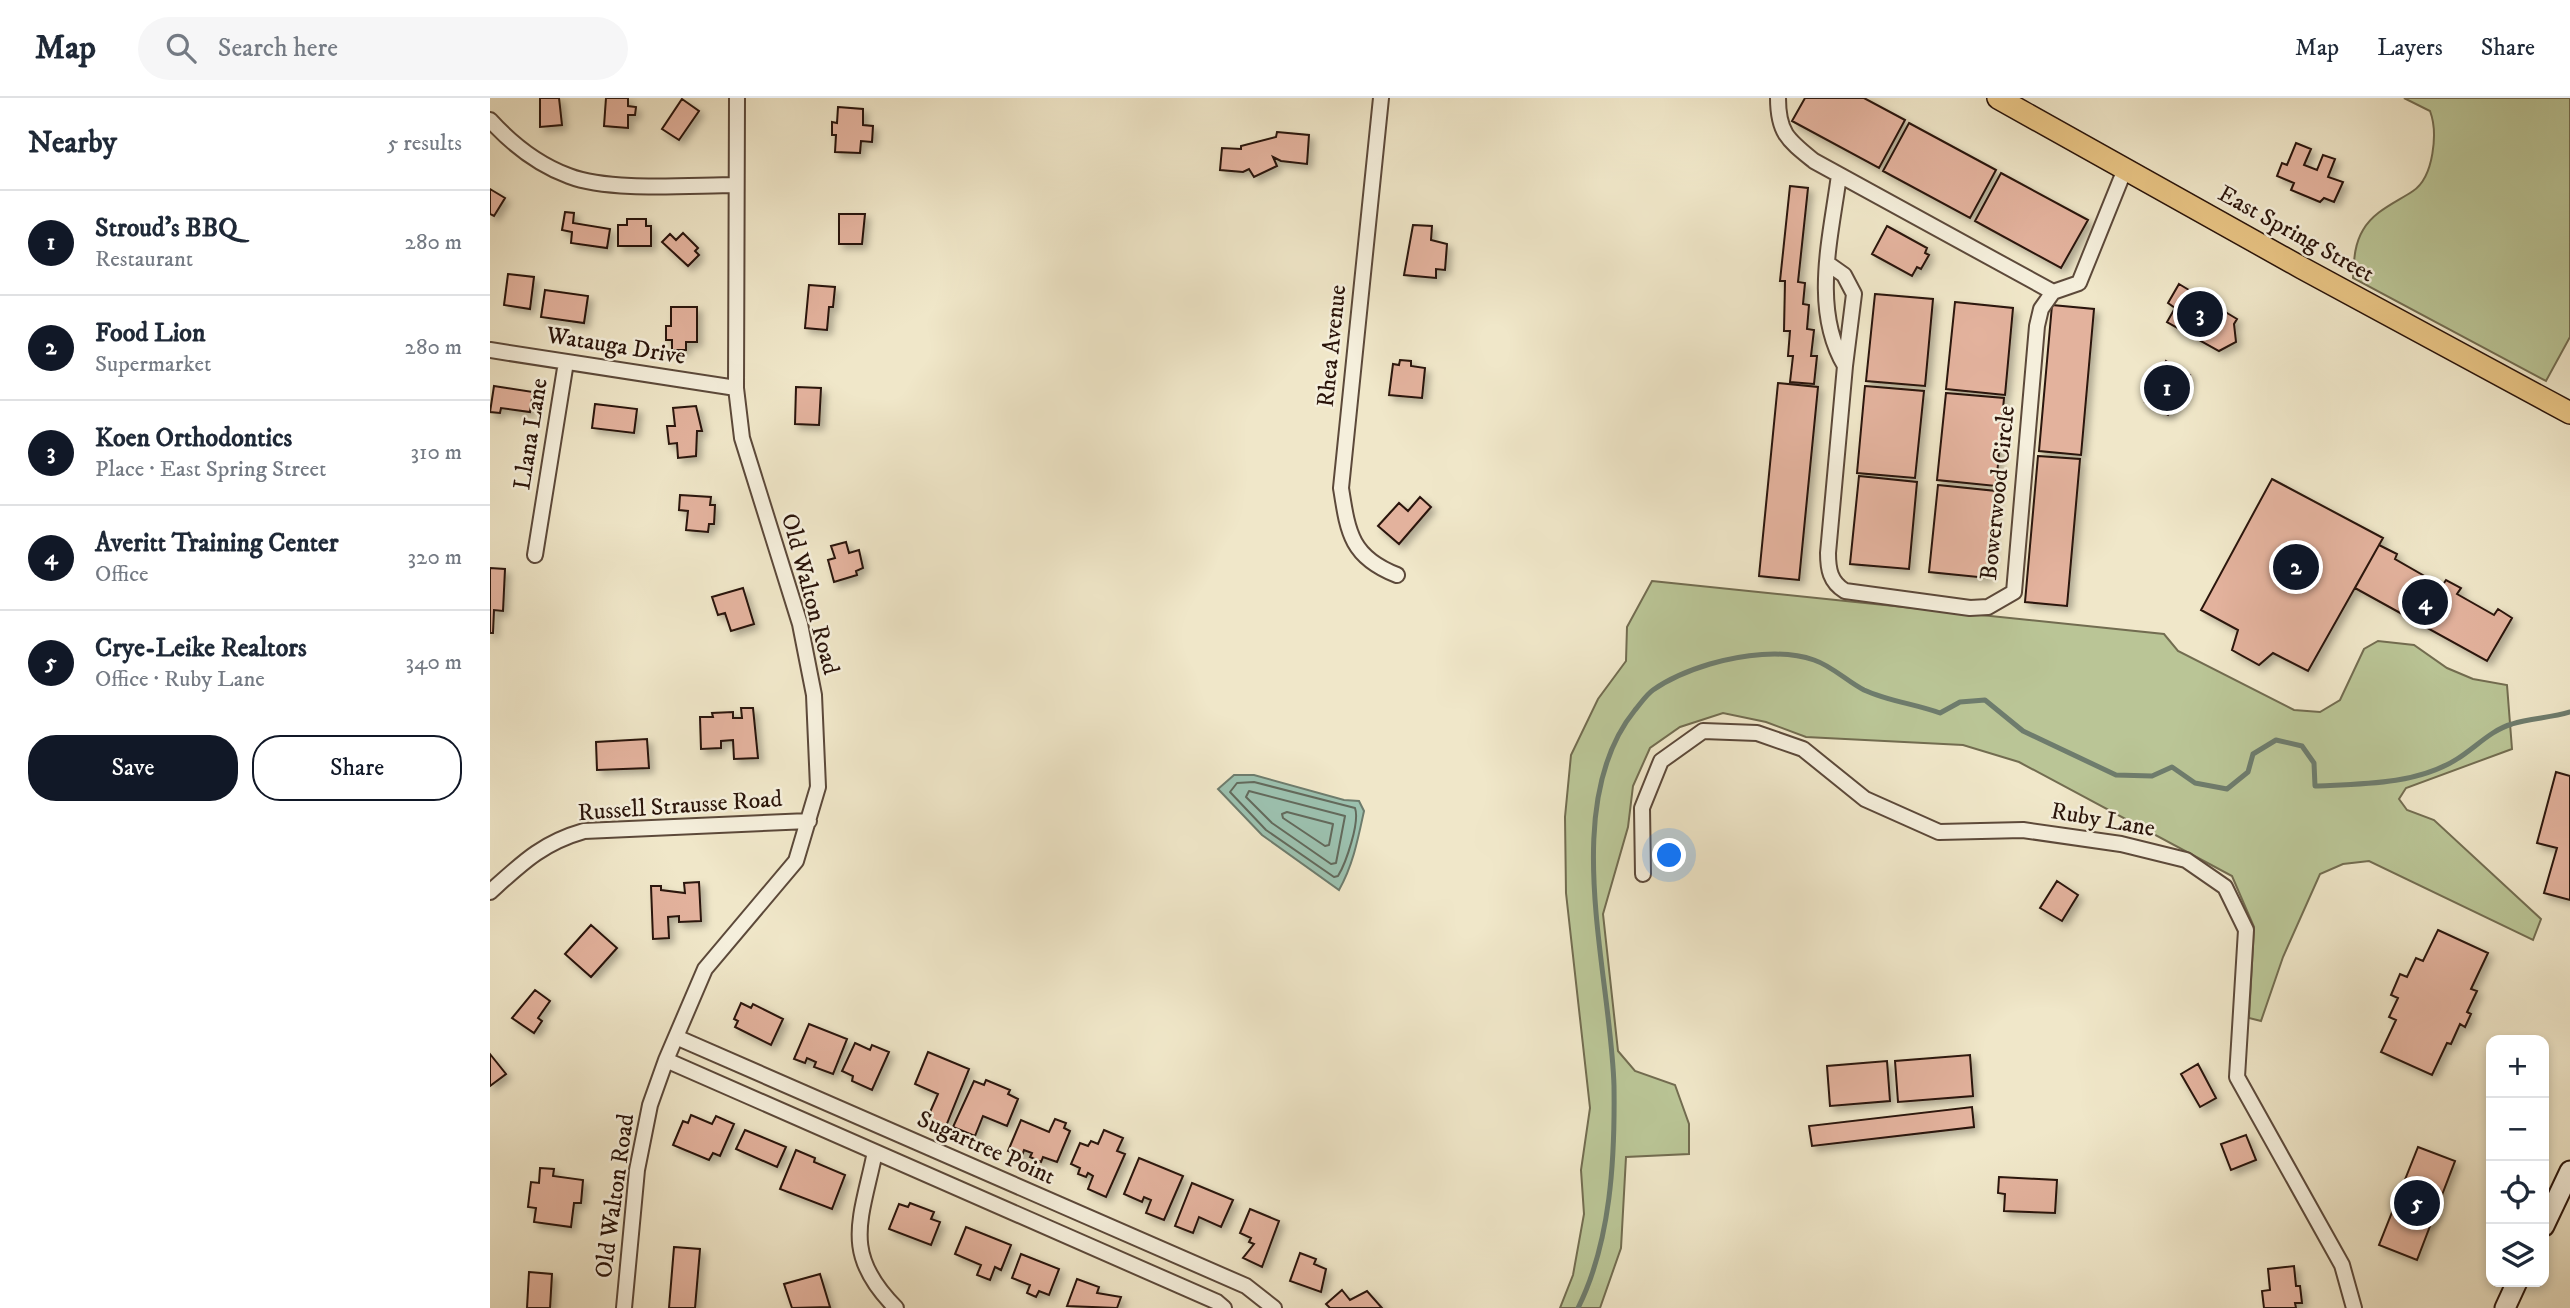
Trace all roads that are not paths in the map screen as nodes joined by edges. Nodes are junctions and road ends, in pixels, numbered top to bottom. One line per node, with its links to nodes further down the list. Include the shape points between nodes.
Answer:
1 (737, 98): 8 (street, Old Walton Road)
2 (1381, 98): 17 (street, Rhea Avenue, via 1340,488 1355,544 1372,565)
3 (1778, 98): 7 (street, via 1779,125 1791,143)
4 (1998, 98): 6 (main road, East Spring Street)
5 (490, 120): 8 (street, via 531,156 570,177 616,184)
6 (2125, 169): 10 (street, via 2079,283); 15 (main road, East Spring Street)
7 (1839, 175): 9 (street, Bowerwood Circle); 10 (street)
8 (736, 185): 14 (street, Old Walton Road)
9 (1827, 263): 13 (street, Bowerwood Circle, via 1831,332); 13 (street, Bowerwood Circle, via 1844,275 1854,294)
10 (2053, 292): 13 (street, Bowerwood Circle, via 2041,309 2037,326 2014,592 1988,607 1845,591 1832,580 1828,553)
11 (490, 350): 12 (street, Watauga Drive)
12 (566, 362): 14 (street, Watauga Drive); 16 (street, Llana Lane)
13 (1845, 366)
14 (736, 388): 18 (street, Old Walton Road, via 742,438 800,624 814,695 818,787)
15 (2570, 413)
16 (534, 555)
17 (1396, 575)
18 (809, 821): 20 (street, Russell Strausse Road, via 584,831 536,851); 21 (street, Old Walton Road, via 796,861 705,969)
19 (1643, 874): 31 (street, Ruby Lane, via 1642,808 1661,761 1703,732 1756,733 1803,749 1865,799 1939,832 2023,830 2121,844 2186,860 2225,887 2246,930 2237,1077 2342,1265)
20 (490, 892)
21 (676, 1037): 22 (street, Old Walton Road); 30 (street, Sugartree Point, via 1246,1286)
22 (666, 1060): 23 (street, Sugartree Point); 27 (street, Old Walton Road, via 650,1105 637,1170)
23 (876, 1152): 28 (street, via 858,1233 860,1256 869,1278); 29 (street, Sugartree Point)
24 (2570, 1171): 25 (main road)
25 (2545, 1224)
26 (2515, 1287): 32 (main road)
27 (624, 1308)
28 (896, 1308)
29 (1224, 1308)
30 (1273, 1308)
31 (2354, 1308)
32 (2505, 1308)

